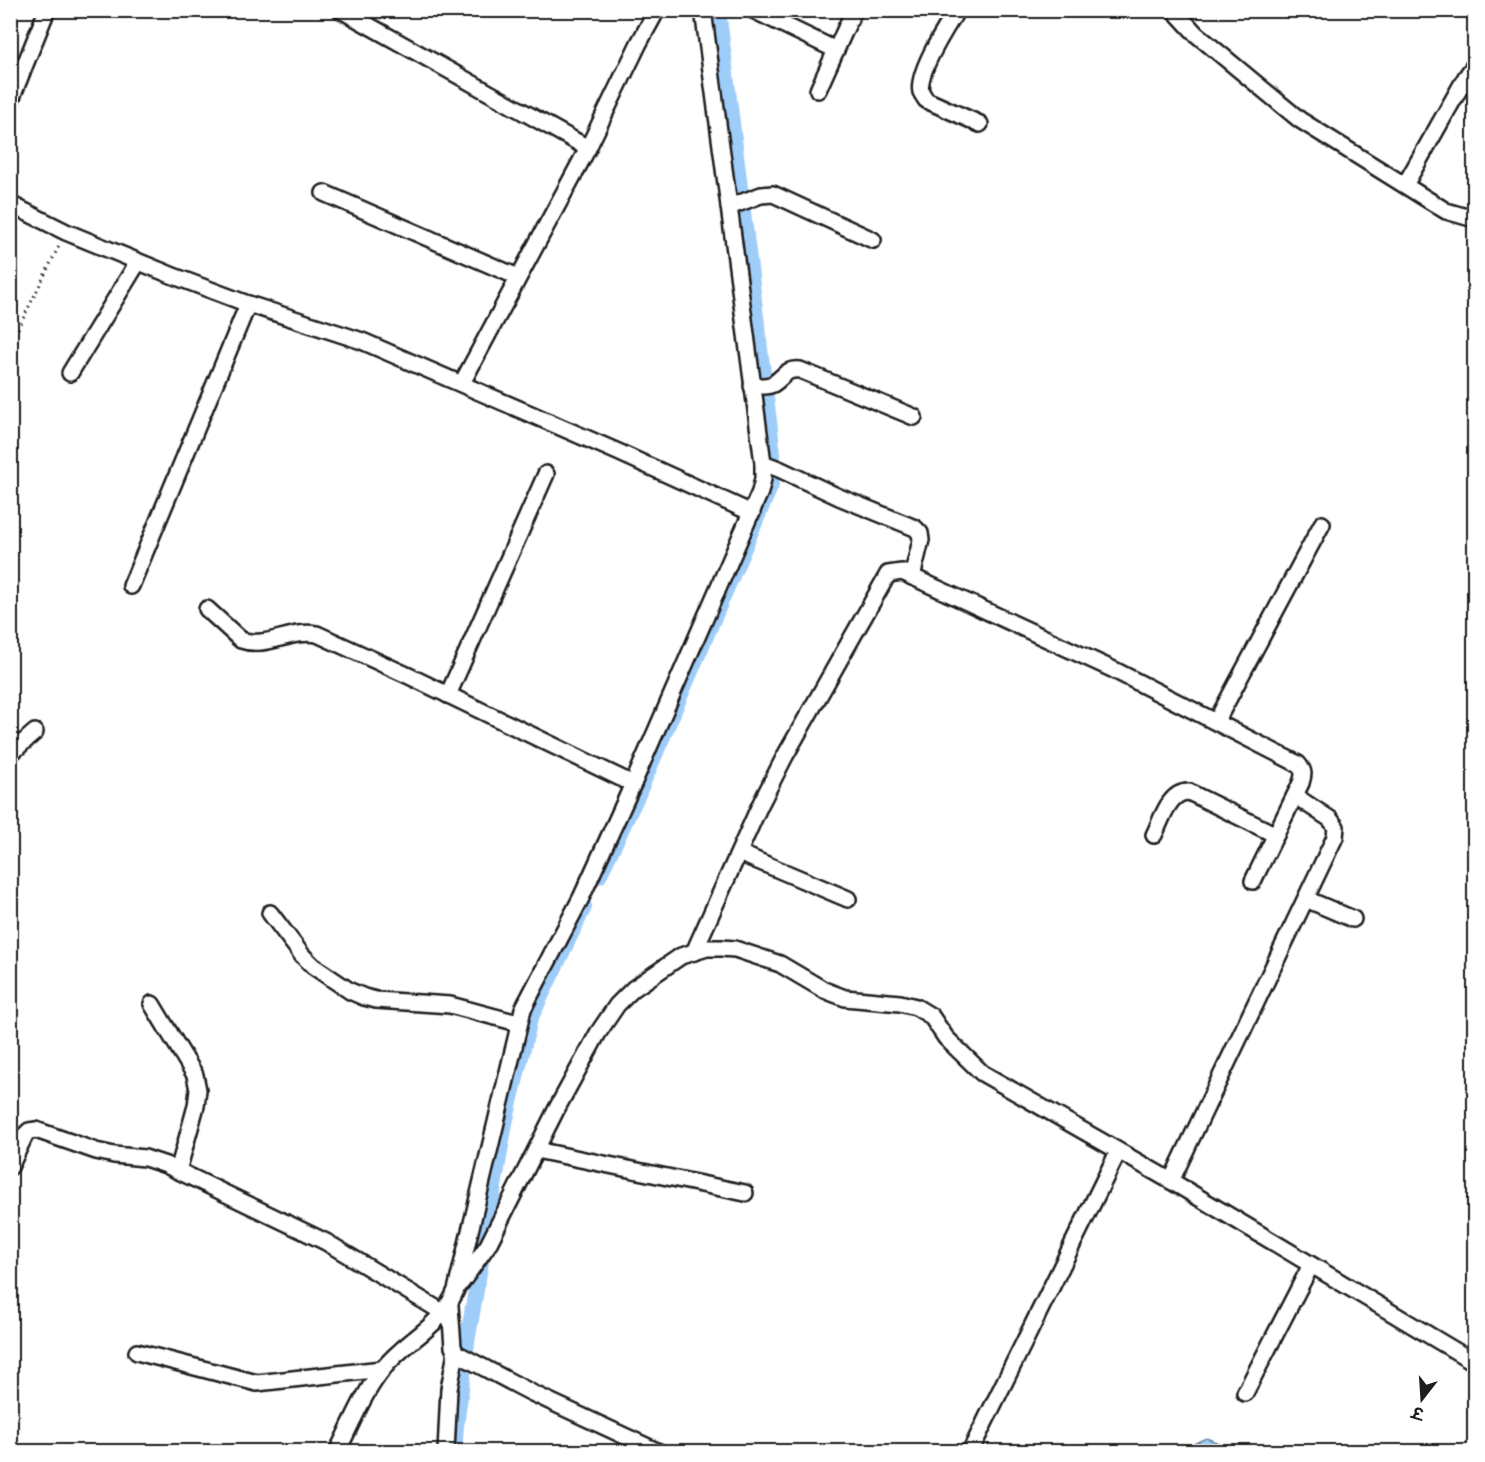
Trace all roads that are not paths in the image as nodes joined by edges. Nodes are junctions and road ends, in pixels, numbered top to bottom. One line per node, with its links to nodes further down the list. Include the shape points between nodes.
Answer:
1 (47, 10): 12 (street)
2 (341, 10): 14 (street)
3 (657, 10): 14 (street)
4 (703, 10): 18 (street)
5 (753, 10): 9 (street)
6 (854, 10): 9 (street)
7 (957, 10): 13 (street, via 929,58 921,93 926,100)
8 (1174, 10): 15 (street, via 1196,34 1300,120)
9 (836, 50): 11 (street)
10 (1474, 66): 15 (street)
11 (819, 90)
12 (10, 102)
13 (981, 124)
14 (588, 148): 22 (street)
15 (1405, 185): 19 (street, via 1446,211)
16 (324, 194): 22 (street)
17 (10, 204): 21 (street)
18 (738, 204): 20 (street, via 772,194); 26 (street)
19 (1474, 219)
20 (873, 240)
21 (138, 262): 23 (street); 24 (street)
22 (518, 278): 25 (street)
23 (248, 304): 25 (street, via 362,341); 33 (street)
24 (70, 373)
25 (462, 383): 30 (street)
26 (760, 386): 27 (street, via 792,369 800,370); 28 (street)
27 (914, 417)
28 (770, 466): 30 (street); 32 (street, via 915,528 921,540)
29 (546, 474): 35 (street)
30 (752, 513): 39 (street)
31 (1322, 525): 36 (street)
32 (912, 577): 36 (street, via 1104,665); 43 (street, via 902,572 888,574 784,756)
33 (131, 586)
34 (207, 609): 35 (street, via 241,640 256,643 302,633 317,634)
35 (448, 695): 39 (street)
36 (1216, 722): 40 (street, via 1298,764 1304,775)
37 (35, 732): 38 (street)
38 (10, 754)
39 (633, 784): 51 (street)
40 (1295, 796): 42 (street); 45 (street, via 1336,827)
41 (1154, 835): 42 (street, via 1174,796 1181,791)
42 (1276, 835): 44 (street)
43 (739, 853): 46 (street); 49 (street)
44 (1253, 881)
45 (1306, 898): 48 (street); 56 (street)
46 (848, 899)
47 (270, 913): 51 (street, via 313,966 350,991 364,997 450,1005)
48 (1353, 919)
49 (694, 952): 52 (street, via 681,956 633,989 617,1005); 53 (street, via 707,948 735,949 780,964 845,998 916,1007 931,1016 946,1038 981,1073)
50 (152, 1004): 55 (street, via 195,1075 198,1090)
51 (518, 1023): 59 (street)
52 (536, 1150): 57 (street); 59 (street, via 488,1245)
53 (1118, 1152): 56 (street); 69 (street)
54 (10, 1167): 55 (street, via 25,1135 36,1130 96,1151 155,1161)
55 (178, 1171): 60 (street, via 326,1242)
56 (1170, 1181): 58 (street)
57 (745, 1193)
58 (1311, 1265): 63 (street); 65 (street)
59 (456, 1290): 60 (street)
60 (447, 1309): 62 (street, via 453,1347); 64 (street)
61 (137, 1352): 64 (street, via 257,1383)
62 (462, 1357): 67 (street, via 449,1389); 68 (street)
63 (1474, 1362)
64 (382, 1369): 66 (street)
65 (1245, 1393)
66 (337, 1452)
67 (446, 1452)
68 (659, 1452)
69 (970, 1452)

